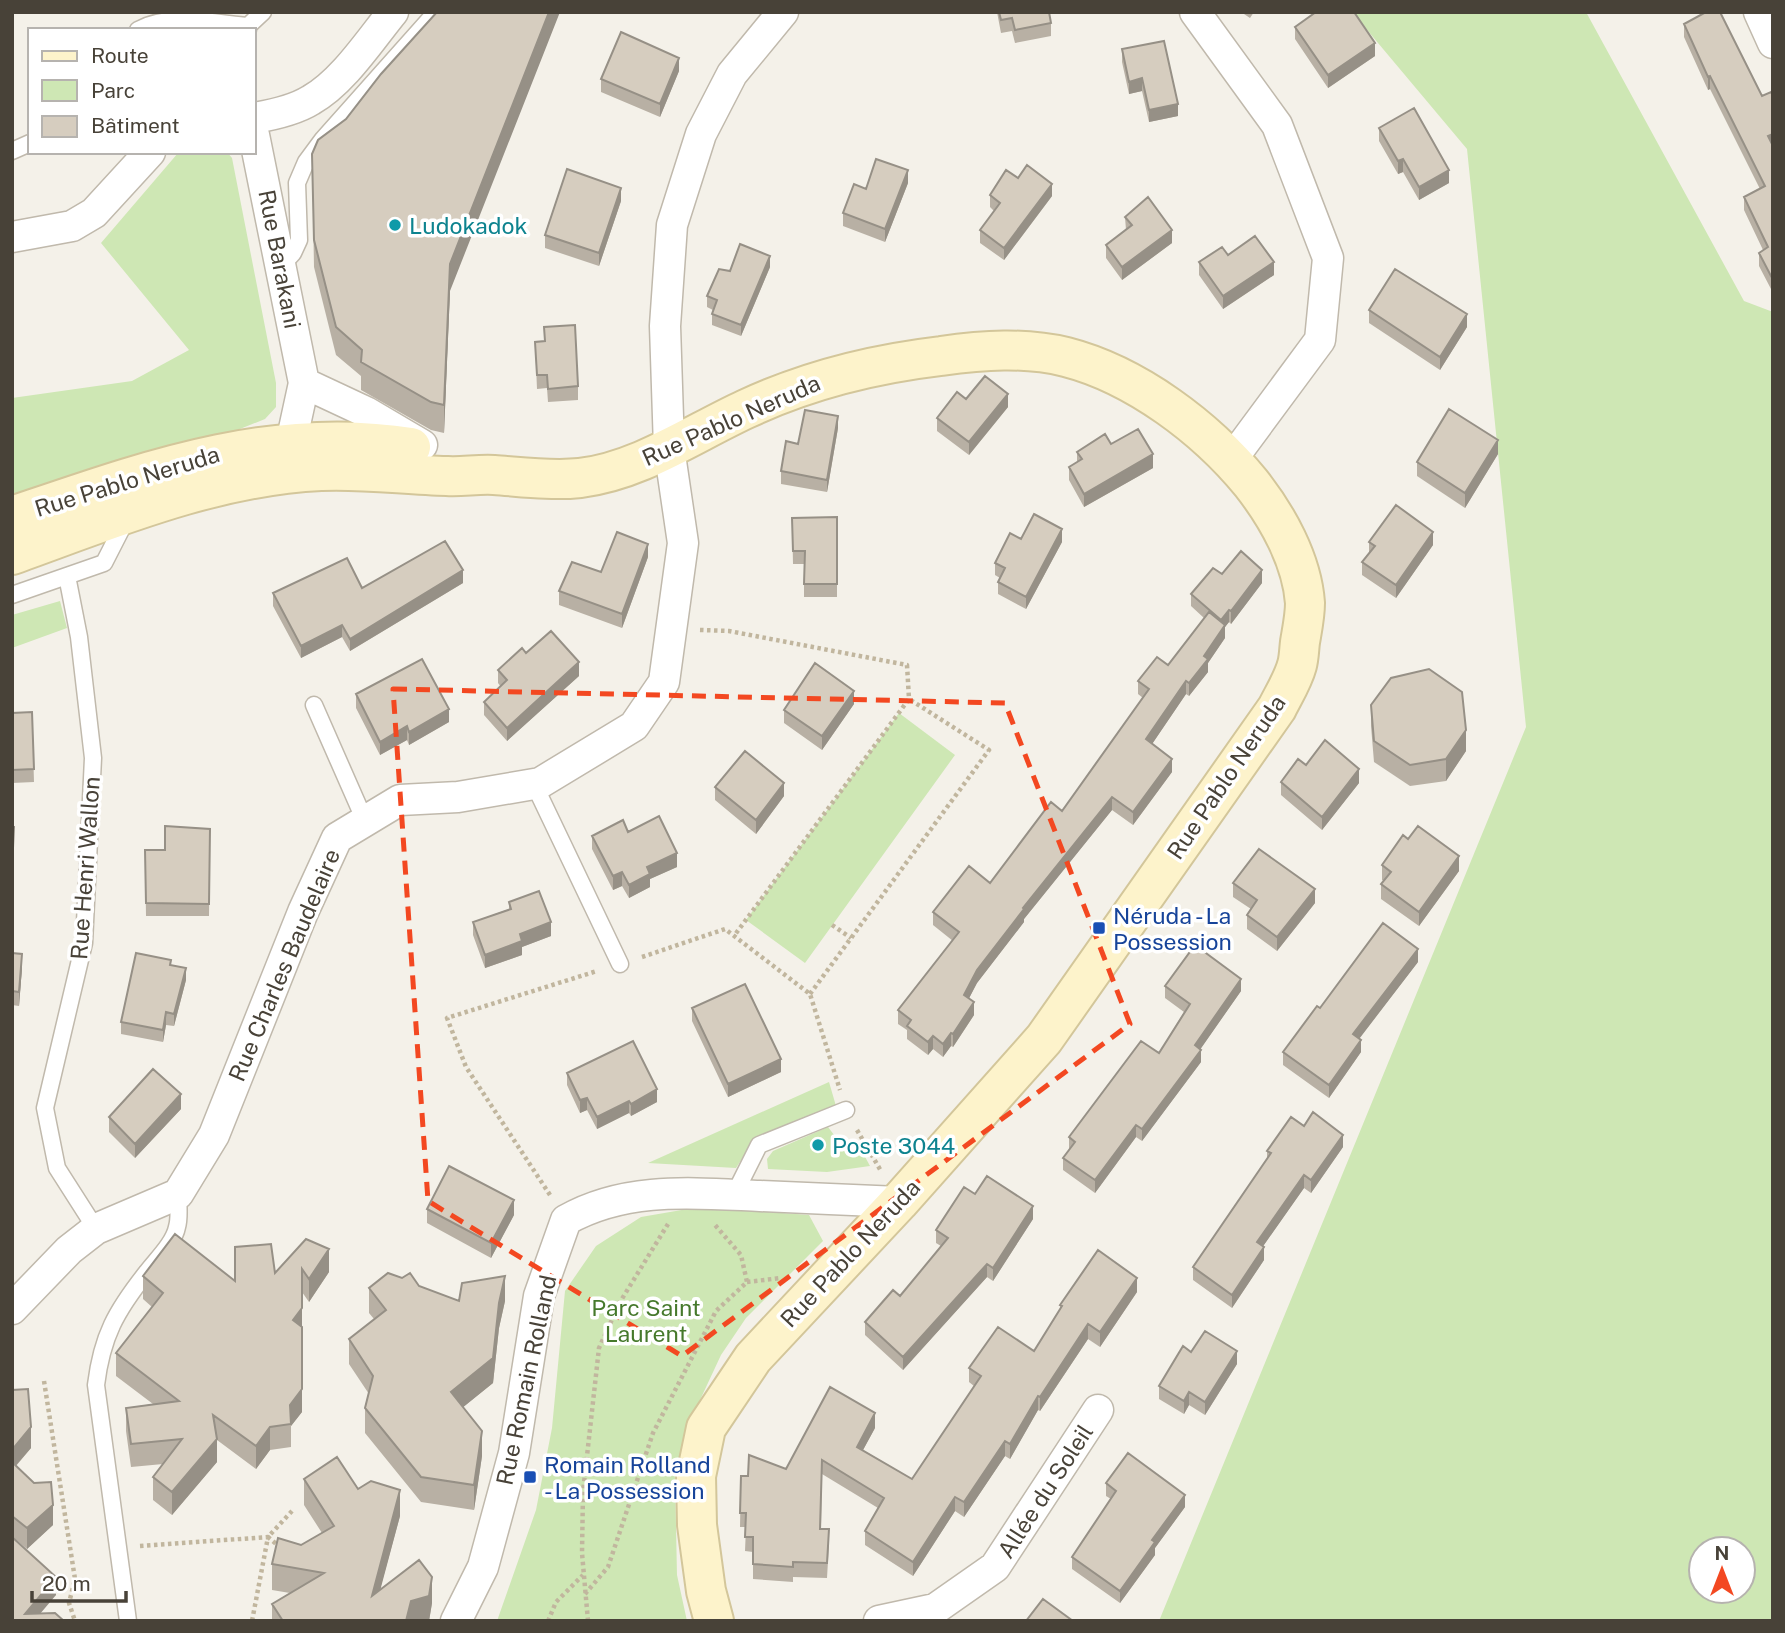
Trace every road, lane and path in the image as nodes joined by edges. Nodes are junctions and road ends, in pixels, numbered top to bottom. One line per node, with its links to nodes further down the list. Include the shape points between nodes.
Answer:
1 (263, 12): 8 (lane)
2 (393, 12): 10 (street, via 332,85 310,101)
3 (436, 12): 16 (lane, via 306,162 297,183 299,240)
4 (783, 12): 19 (street, Rue Charles Baudelaire, via 732,74 701,134 672,225 665,326)
5 (1195, 12): 21 (street, via 1277,125 1328,258 1320,340)
6 (1759, 12): 9 (street)
7 (142, 28): 8 (lane, via 170,21)
8 (248, 28)
9 (1773, 43)
10 (256, 118)
11 (28, 143): 13 (lane)
12 (256, 145): 16 (street, Rue Barakani)
13 (12, 151)
14 (148, 154): 15 (street, via 94,213 72,226)
15 (12, 237)
16 (281, 266): 17 (street, Rue Barakani)
17 (304, 383): 18 (street, Rue Barakani); 20 (street)
18 (291, 443): 20 (main road, Rue Pablo Neruda); 23 (street, Rue Barakani); 25 (main road, Rue Pablo Neruda, via 228,450 153,469)
19 (669, 448): 21 (main road, Rue Pablo Neruda, via 747,408 815,381 875,365 1016,350 1066,357 1110,372 1165,404); 22 (main road, Rue Pablo Neruda, via 621,469 582,478); 29 (street, Rue Charles Baudelaire, via 683,543)
20 (429, 449): 22 (main road, Rue Pablo Neruda)
21 (1232, 459): 43 (main road, Rue Pablo Neruda, via 1270,506 1298,572 1305,604 1297,665 1277,708 1044,1039)
22 (488, 475): 23 (main road, Rue Pablo Neruda, via 449,477 375,470)
23 (263, 477): 24 (main road, Rue Pablo Neruda)
24 (130, 512): 26 (main road, Rue Pablo Neruda); 27 (lane, via 104,563)
25 (12, 516)
26 (12, 555)
27 (67, 576): 28 (lane); 45 (lane, Rue Henri Wallon, via 79,637 92,785 84,943 45,1108 57,1168)
28 (12, 595)
29 (671, 629): 30 (path, via 729,631 907,665); 32 (street, Rue Charles Baudelaire, via 664,682 634,726)
30 (909, 699): 35 (path); 36 (path, via 989,750)
31 (314, 705): 33 (lane)
32 (534, 784): 33 (street, Rue Charles Baudelaire, via 458,797 400,800); 37 (lane)
33 (365, 821): 41 (street, Rue Charles Baudelaire, via 337,838 214,1135)
34 (832, 925): 36 (path)
35 (734, 936): 37 (path, via 724,929); 38 (path)
36 (851, 938): 38 (path)
37 (620, 964): 44 (path, via 447,1018 466,1067)
38 (810, 994): 39 (path)
39 (846, 1110): 42 (lane, via 759,1145); 43 (path)
40 (687, 1193): 42 (street); 44 (street, via 637,1196 589,1207); 47 (path, via 741,1255); 55 (path, via 620,1302 599,1348 583,1492)
41 (178, 1194): 45 (street); 53 (lane, via 177,1228 108,1329 99,1357 96,1385)
42 (734, 1195): 43 (street)
43 (899, 1202): 63 (main road, Rue Pablo Neruda, via 753,1358 706,1428 696,1476 697,1525)
44 (566, 1220): 60 (street, Rue Romain Rolland, via 539,1296 514,1453 487,1555)
45 (96, 1229): 48 (street)
46 (784, 1278): 47 (path)
47 (747, 1282): 56 (path, via 716,1311 653,1433 608,1567)
48 (12, 1309)
49 (44, 1381): 57 (path, via 75,1579 69,1603)
50 (1098, 1410): 64 (street, Allée du Soleil, via 995,1567 936,1609)
51 (292, 1511): 52 (path)
52 (268, 1537): 53 (path); 54 (path); 59 (path)
53 (119, 1547): 58 (lane)
54 (287, 1553)
55 (583, 1574): 56 (path); 61 (path, via 556,1602)
56 (586, 1594): 62 (path)
57 (75, 1621)
58 (128, 1621)
59 (252, 1621)
60 (456, 1621)
61 (548, 1621)
62 (588, 1621)
63 (714, 1621)
64 (878, 1621)

